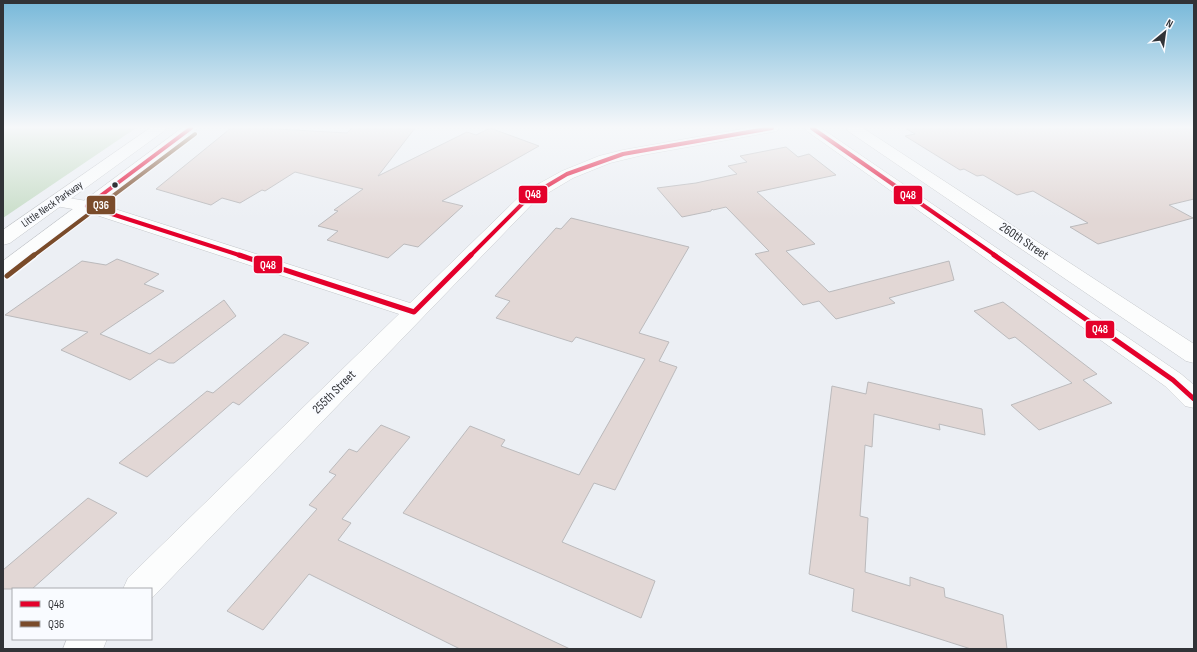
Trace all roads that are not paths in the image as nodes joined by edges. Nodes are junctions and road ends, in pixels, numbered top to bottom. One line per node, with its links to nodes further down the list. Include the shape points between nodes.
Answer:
1 (116, 158): 6 (street, Little Neck Parkway)
2 (150, 158): 7 (street, Little Neck Parkway)
3 (608, 158): 10 (street, 255th Street, via 573,171 530,196)
4 (856, 158): 12 (street, via 1173,380)
5 (900, 158): 11 (street, 260th Street)
6 (56, 201): 7 (street); 8 (street, Little Neck Parkway)
7 (87, 206): 9 (street, Little Neck Parkway); 10 (street)
8 (3, 238)
9 (3, 270)
10 (414, 312): 13 (street, 255th Street)
11 (1194, 354)
12 (1194, 399)
13 (140, 588)
14 (89, 640): 15 (street)
15 (80, 649)

